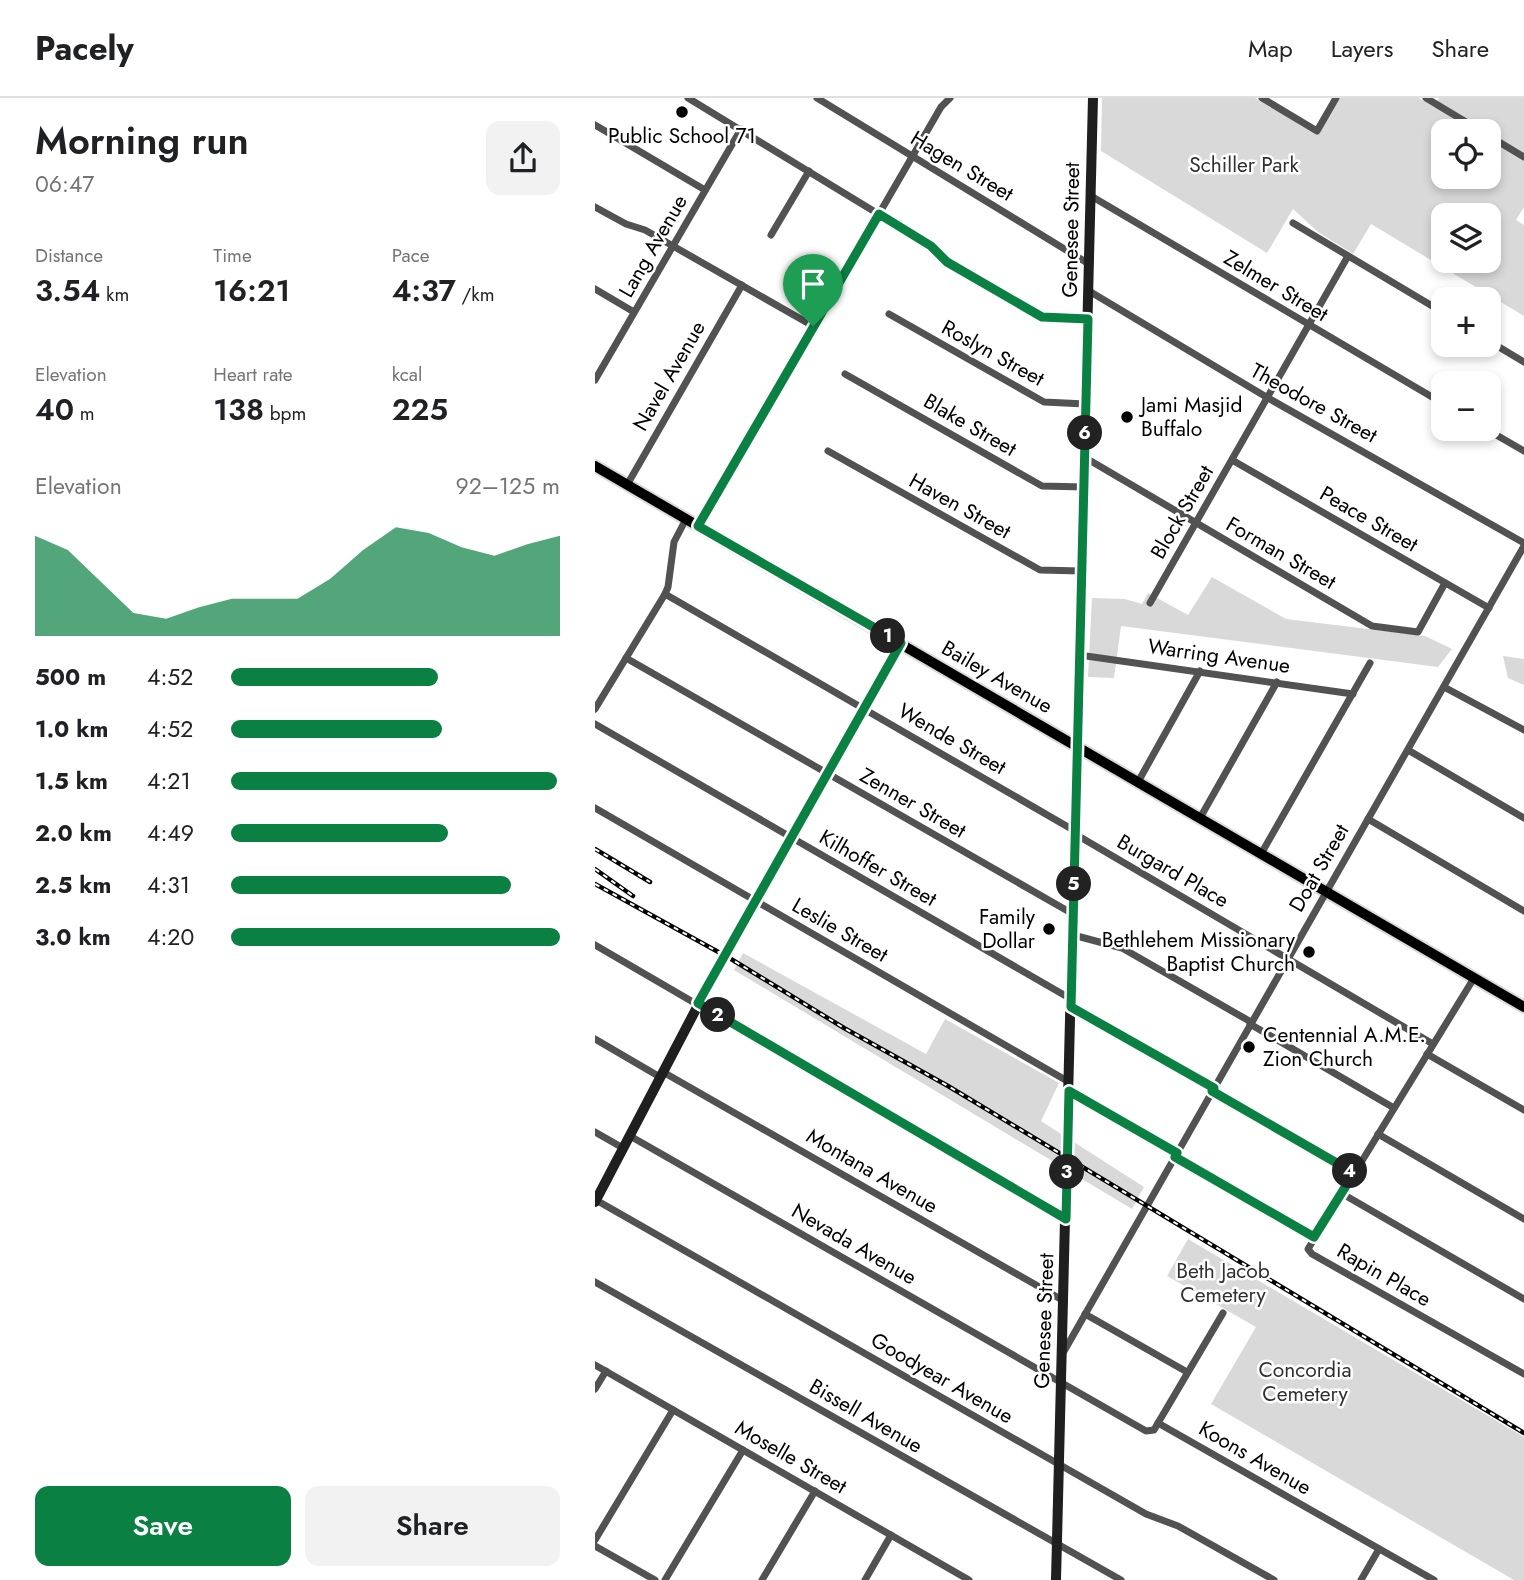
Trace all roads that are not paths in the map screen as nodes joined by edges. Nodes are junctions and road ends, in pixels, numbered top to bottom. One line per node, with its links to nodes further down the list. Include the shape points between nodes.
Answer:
1 (688, 98): 8 (street)
2 (817, 98): 13 (street, Hagen Street)
3 (950, 98): 13 (street)
4 (1093, 98): 17 (main road, Genesee Street)
5 (1262, 98): 6 (street, via 1317,131)
6 (1336, 98)
7 (1426, 98): 9 (street)
8 (702, 101): 11 (street)
9 (1461, 119)
10 (595, 125): 16 (street)
11 (741, 129): 15 (street); 16 (street, Lang Avenue)
12 (1501, 143): 14 (street)
13 (913, 156): 19 (street); 24 (street, Hagen Street)
14 (1524, 157)
15 (810, 171): 19 (street); 21 (street)
16 (705, 190): 22 (street, Lang Avenue)
17 (1091, 197): 24 (main road, Genesee Street); 33 (street, Zelmer Street)
18 (595, 207): 22 (street)
19 (879, 214): 31 (street, via 931,246 947,262 1042,317); 32 (street)
20 (1293, 223): 23 (street)
21 (771, 235)
22 (673, 245): 25 (street); 29 (street, Lang Avenue)
23 (1348, 256): 28 (street); 33 (street, Block Street)
24 (1089, 264): 27 (main road, Genesee Street)
25 (742, 285): 32 (street); 47 (street, Navel Avenue)
26 (595, 289): 29 (street)
27 (1089, 291): 31 (main road, Genesee Street); 39 (street, Theodore Street)
28 (1431, 305)
29 (634, 312): 37 (street, Lang Avenue)
30 (888, 314): 40 (street, Roslyn Street, via 1044,402)
31 (1088, 319): 40 (main road, Genesee Street)
32 (813, 326): 51 (street)
33 (1308, 326): 38 (street, Zelmer Street); 39 (street, Block Street)
34 (1501, 348): 35 (street)
35 (1524, 362)
36 (845, 374): 48 (street, Blake Street, via 1042,486)
37 (596, 376)
38 (1431, 397)
39 (1268, 398): 45 (street, Block Street); 52 (street, Theodore Street)
40 (1085, 404): 44 (main road, Genesee Street)
41 (1501, 438): 43 (street)
42 (828, 451): 53 (street, Haven Street, via 1040,570)
43 (1524, 451)
44 (1084, 457): 48 (main road, Genesee Street); 50 (street, Forman Street)
45 (1232, 460): 50 (street, Block Street); 54 (street, Peace Street)
46 (595, 466): 47 (main road, Bailey Avenue)
47 (627, 485): 49 (main road, Bailey Avenue)
48 (1084, 487): 53 (main road, Genesee Street)
49 (686, 519): 51 (main road, Bailey Avenue); 55 (street, via 674,542)
50 (1195, 524): 54 (street, Forman Street, via 1372,626 1418,632); 56 (street, Block Street)
51 (698, 526): 58 (main road, Bailey Avenue)
52 (1524, 544): 57 (street, Doat Street)
53 (1081, 571): 59 (main road, Genesee Street)
54 (1445, 583): 57 (street, Peace Street)
55 (665, 594): 60 (street); 67 (street, Wende Street)
56 (1150, 603)
57 (1489, 608): 64 (street, Doat Street)
58 (901, 643): 67 (main road); 70 (main road, Bailey Avenue)
59 (1079, 655): 62 (street, Warring Avenue); 70 (main road, Genesee Street)
60 (626, 658): 66 (street); 72 (street, Zenner Street)
61 (1370, 663): 65 (street)
62 (1200, 671): 63 (street, Warring Avenue); 73 (street)
63 (1277, 682): 65 (street, Warring Avenue); 75 (street)
64 (1444, 687): 69 (street); 71 (street, Doat Street)
65 (1353, 694): 80 (street)
66 (595, 709)
67 (864, 709): 72 (main road); 78 (street, Wende Street)
68 (595, 724): 79 (street, Kilhoffer Street)
69 (1524, 730)
70 (1077, 746): 73 (main road, Bailey Avenue); 78 (main road, Genesee Street)
71 (1408, 750): 76 (street); 77 (street, Doat Street)
72 (827, 773): 79 (main road); 84 (street, Zenner Street)
73 (1138, 782): 75 (main road, Bailey Avenue)
74 (595, 808): 82 (street, Leslie Street)
75 (1200, 818): 80 (main road, Bailey Avenue)
76 (1524, 818)
77 (1368, 819): 81 (street, Doat Street); 83 (street)
78 (1075, 833): 84 (main road, Genesee Street); 87 (street, Burgard Place)
79 (790, 837): 82 (main road); 90 (street, Kilhoffer Street)
80 (1261, 854): 81 (main road, Bailey Avenue)
81 (1325, 891): 87 (street, Doat Street); 88 (main road, Bailey Avenue)
82 (754, 901): 89 (main road); 97 (street, Leslie Street)
83 (1524, 911)
84 (1073, 914): 85 (main road, Genesee Street)
85 (1073, 935): 90 (main road, Genesee Street); 92 (street, via 1122,948)
86 (595, 945): 89 (street)
87 (1288, 958): 92 (street, Doat Street); 94 (street, Burgard Place)
88 (1474, 978): 91 (main road, Bailey Avenue); 94 (street)
89 (698, 1003): 96 (main road); 109 (street)
90 (1071, 1003): 97 (main road, Genesee Street); 98 (street, Kilhoffer Street)
91 (1524, 1007)
92 (1251, 1023): 98 (street, Doat Street); 99 (street)
93 (595, 1039): 96 (street, Montana Avenue)
94 (1433, 1044): 95 (street)
95 (1427, 1054): 99 (street); 100 (street)
96 (661, 1074): 103 (main road); 114 (street, Montana Avenue)
97 (1069, 1087): 105 (street, Rapin Place); 109 (main road, Genesee Street)
98 (1213, 1089): 105 (street, Doat Street); 106 (street, Kilhoffer Street)
99 (1394, 1108): 102 (street)
100 (1524, 1110)
101 (595, 1132): 104 (street)
102 (1378, 1134): 106 (street); 110 (street)
103 (629, 1136): 104 (main road); 122 (street, Nevada Avenue)
104 (623, 1148): 108 (main road)
105 (1176, 1155): 111 (street, Rapin Place); 116 (street, Doat Street)
106 (1354, 1173): 107 (street)
107 (1341, 1193): 111 (street); 113 (street)
108 (596, 1201): 127 (street, Goodyear Avenue)
109 (1066, 1219): 114 (main road, Genesee Street)
110 (1524, 1219)
111 (1314, 1237): 121 (street, Rapin Place, via 1308,1247 1312,1254)
112 (595, 1282): 131 (street, Bissell Avenue)
113 (1524, 1299)
114 (1064, 1301): 117 (main road, Genesee Street)
115 (1223, 1313): 120 (street)
116 (1085, 1314): 117 (street, Doat Street); 120 (street)
117 (1063, 1353): 122 (main road, Genesee Street)
118 (595, 1365): 119 (street, Moselle Street)
119 (606, 1371): 123 (street); 124 (street, Moselle Street)
120 (1187, 1372): 125 (street)
121 (1524, 1374)
122 (1062, 1382): 125 (street, Koons Avenue, via 1146,1431 1154,1430); 127 (main road, Genesee Street)
123 (595, 1389)
124 (673, 1410): 126 (street, Moselle Street); 130 (street)
125 (1158, 1423): 133 (street, Koons Avenue)
126 (743, 1450): 128 (street, Moselle Street); 135 (street)
127 (1059, 1465): 131 (main road, Genesee Street); 141 (street, Goodyear Avenue)
128 (815, 1491): 129 (street, Moselle Street); 136 (street)
129 (891, 1535): 137 (street); 138 (street, Moselle Street)
130 (595, 1540)
131 (1057, 1544): 139 (main road, Genesee Street); 140 (street, Bissell Avenue)
132 (595, 1546): 134 (street)
133 (1379, 1549): 142 (street); 143 (street, Koons Avenue)
134 (655, 1580)
135 (665, 1580)
136 (762, 1580)
137 (865, 1580)
138 (969, 1580)
139 (1056, 1580)
140 (1121, 1580)
141 (1275, 1580)
142 (1361, 1580)
143 (1434, 1580)

